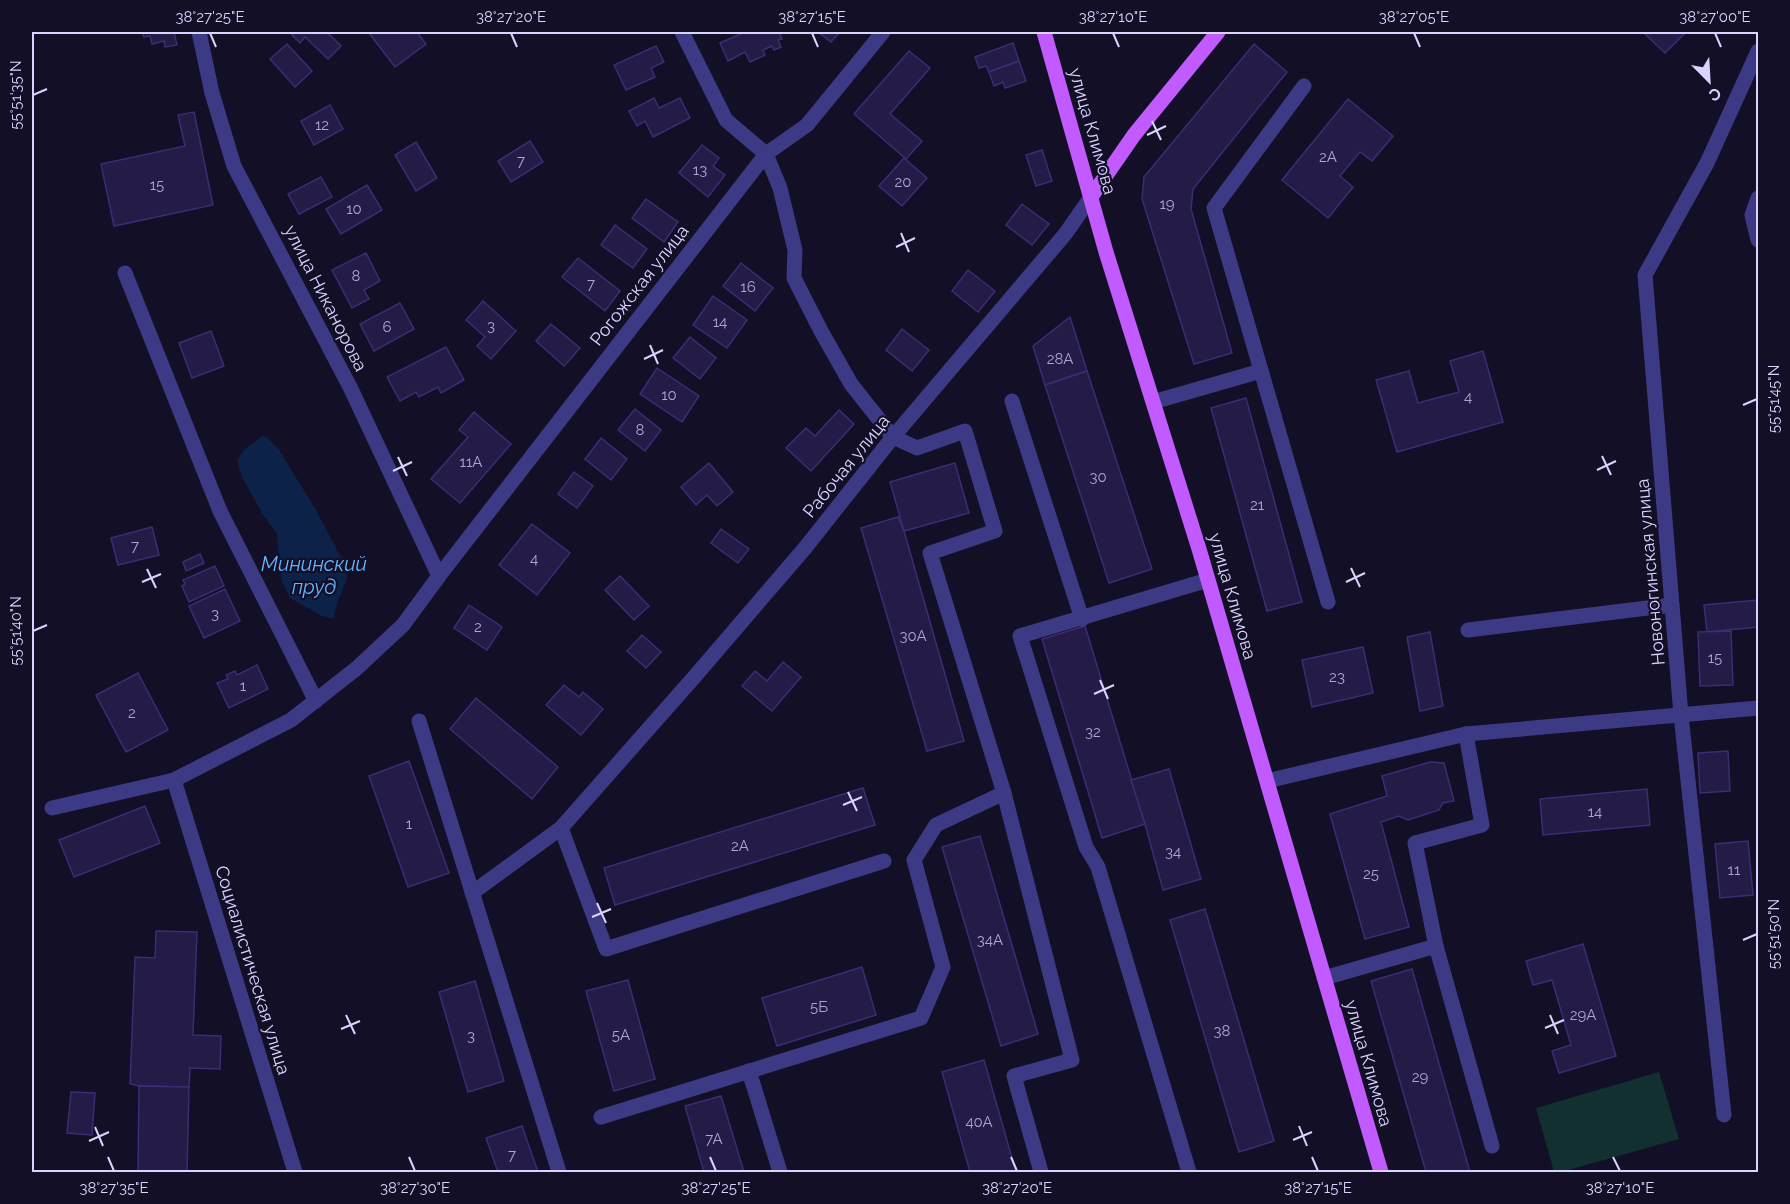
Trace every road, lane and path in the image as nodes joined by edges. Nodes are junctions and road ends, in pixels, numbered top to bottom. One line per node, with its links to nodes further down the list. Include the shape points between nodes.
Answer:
1 (682, 32): 8 (street, via 726,120)
2 (883, 32): 8 (street, Рогожская улица, via 807,125)
3 (1044, 32): 9 (main road, улица Климова)
4 (1218, 32): 9 (main road, Рабочая улица, via 1134,135)
5 (203, 34): 17 (street, улица Никанорова, via 212,93 234,166 350,387)
6 (1758, 51): 20 (street, Новоногинская улица, via 1707,162 1645,275)
7 (1304, 86): 13 (street, via 1214,208)
8 (766, 154): 16 (street, via 780,188 795,250 794,278 851,384); 17 (street, Рогожская улица)
9 (1091, 197): 15 (main road, улица Климова); 16 (street, Рабочая улица, via 1066,233)
10 (1758, 198): 11 (street, via 1752,215)
11 (1758, 240)
12 (125, 273): 23 (street, via 220,511)
13 (1261, 371): 15 (street); 19 (street)
14 (1012, 401): 21 (street)
15 (1153, 402): 18 (main road, улица Климова)
16 (893, 437): 30 (street, via 917,448 965,431 995,531 930,553); 32 (street, Рабочая улица, via 805,548)
17 (439, 576): 23 (street, Рогожская улица, via 403,625)
18 (1208, 580): 21 (street); 29 (main road, улица Климова)
19 (1328, 602)
20 (1672, 605): 22 (street); 25 (street, Новоногинская улица)
21 (1082, 619): 45 (street, via 1020,636 1086,847 1098,867)
22 (1468, 630)
23 (316, 701): 28 (street, Рогожская улица, via 291,720)
24 (1758, 708): 25 (street)
25 (1681, 715): 27 (street); 38 (street, Новоногинская улица)
26 (419, 721): 34 (street)
27 (1466, 734): 29 (street); 35 (street, via 1482,825 1415,843)
28 (174, 780): 31 (street, Рогожская улица); 41 (street, Социалистическая улица)
29 (1267, 781): 36 (main road, улица Климова)
30 (1004, 793): 37 (street, via 936,825 914,860 944,967 921,1018); 44 (street, via 1072,1060 1014,1076)
31 (52, 807)
32 (561, 828): 33 (street, via 606,950); 34 (street, Рабочая улица)
33 (884, 861)
34 (472, 893): 42 (street)
35 (1436, 946): 36 (street); 40 (street)
36 (1324, 978): 46 (main road, улица Климова)
37 (749, 1071): 39 (street); 43 (street)
38 (1724, 1115)
39 (601, 1117)
40 (1492, 1146)
41 (296, 1173)
42 (559, 1173)
43 (780, 1173)
44 (1041, 1173)
45 (1189, 1173)
46 (1381, 1173)

